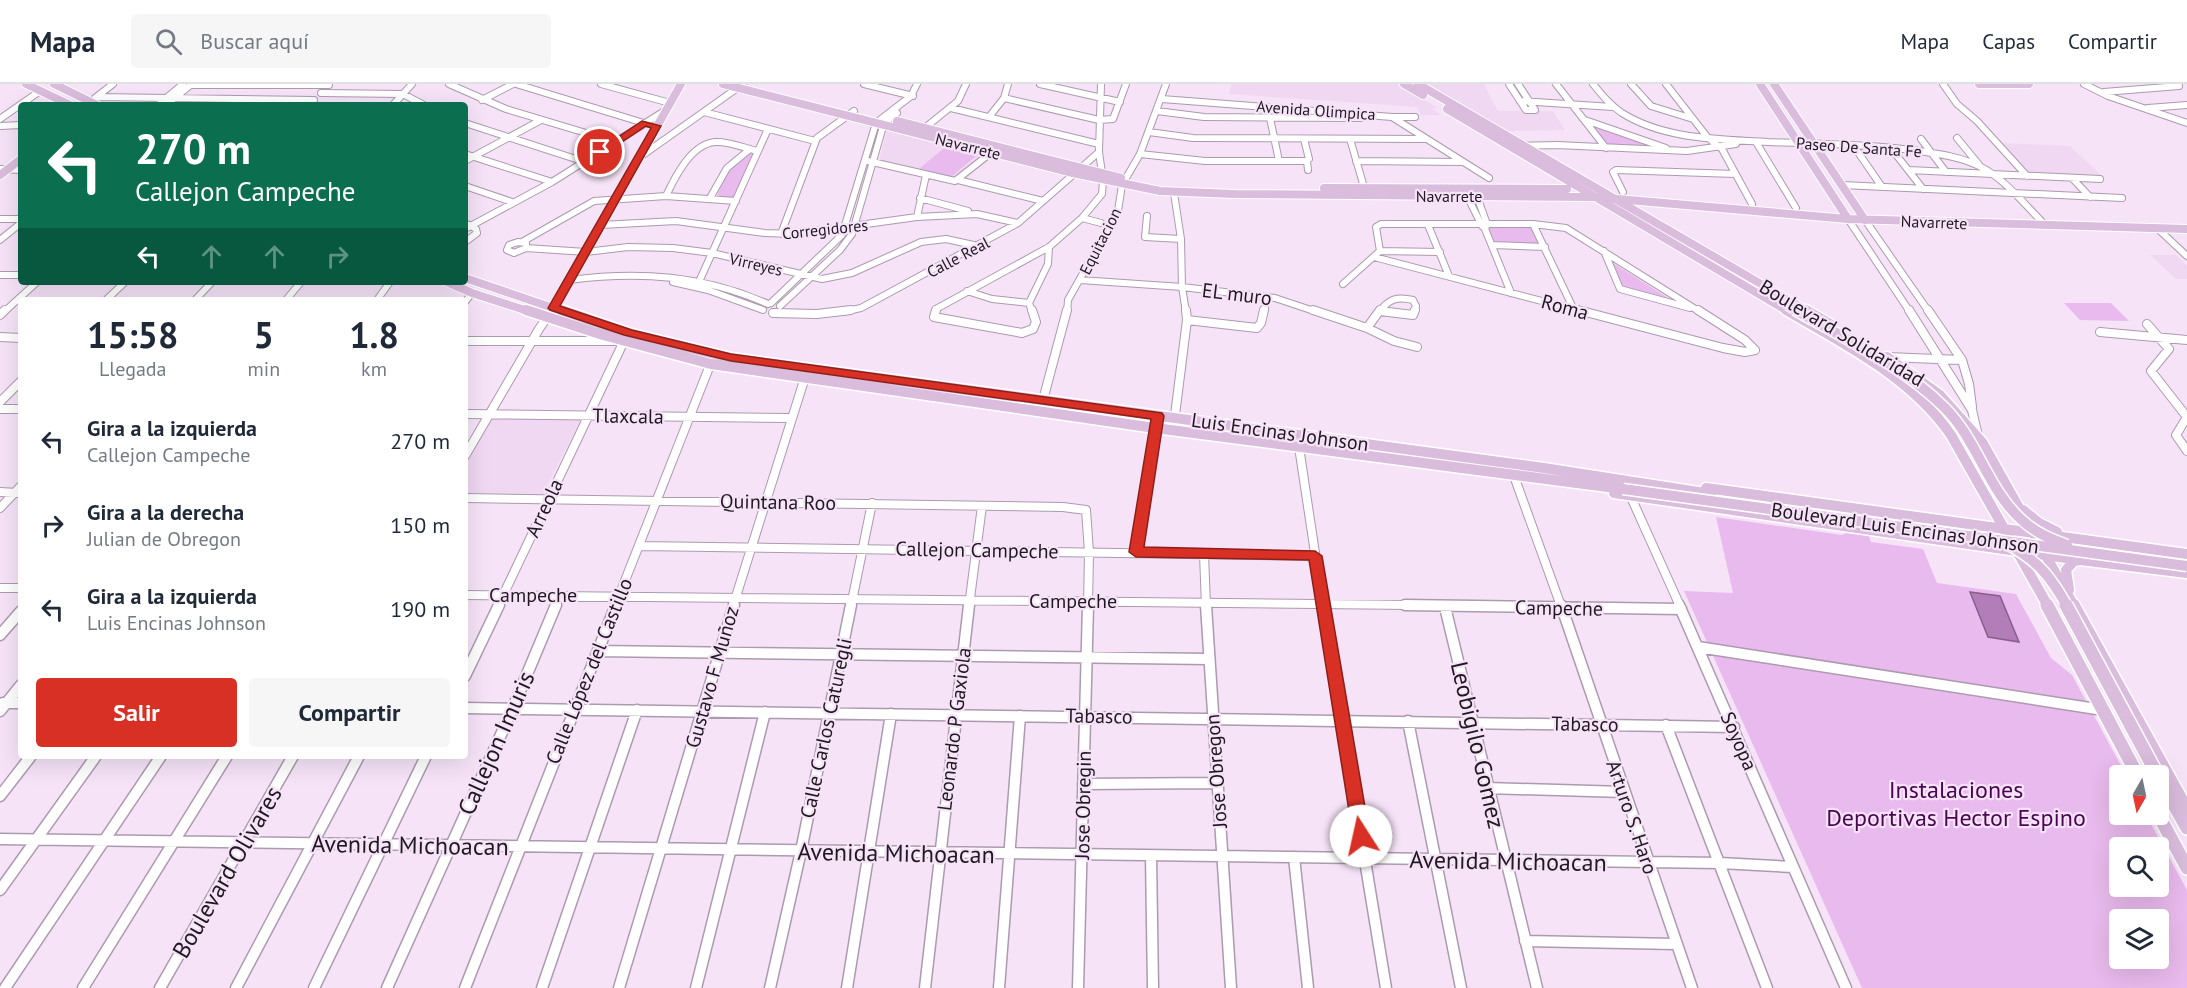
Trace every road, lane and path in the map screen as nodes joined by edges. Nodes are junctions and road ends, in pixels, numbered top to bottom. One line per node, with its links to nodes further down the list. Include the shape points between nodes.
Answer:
1 (26, 84): 38 (main road)
2 (54, 84): 52 (main road)
3 (113, 84): 52 (street)
4 (183, 84): 53 (street)
5 (192, 84): 35 (street); 43 (street)
6 (412, 84): 41 (street)
7 (449, 84): 48 (street)
8 (514, 84): 48 (street); 81 (street)
9 (602, 84): 62 (street)
10 (681, 84): 62 (main road)
11 (723, 84): 36 (main road, Navarrete)
12 (864, 84): 42 (street)
13 (917, 84): 42 (street)
14 (923, 84): 42 (street)
15 (966, 84): 64 (street, via 964,93)
16 (1008, 84): 44 (street)
17 (1040, 84): 45 (street)
18 (1101, 84): 45 (street)
19 (1126, 84): 57 (street)
20 (1166, 84): 46 (street, Equitacion)
21 (1404, 84): 111 (main road, Boulevard Solidaridad)
22 (1418, 84): 108 (main road, Boulevard Solidaridad)
23 (1509, 84): 49 (street)
24 (1518, 84): 58 (street)
25 (1556, 84): 59 (street)
26 (1593, 84): 63 (street)
27 (1631, 84): 76 (street, via 1651,106)
28 (1666, 84): 76 (street)
29 (1760, 84): 105 (main road)
30 (1774, 84): 107 (main road)
31 (1944, 84): 145 (street, via 1957,104)
32 (1980, 84): 33 (main road)
33 (2029, 84)
34 (2084, 84): 40 (street)
35 (329, 85): 39 (street)
36 (743, 85): 68 (street); 69 (main road, Navarrete)
37 (2179, 86): 40 (street)
38 (40, 91): 50 (street); 51 (main road)
39 (321, 93): 41 (street); 47 (street)
40 (2101, 93): 66 (street)
41 (403, 94): 55 (street); 56 (street)
42 (914, 96): 80 (street)
43 (174, 98): 47 (street); 53 (street)
44 (1004, 98): 70 (street); 78 (street)
45 (1101, 98): 57 (street); 78 (street)
46 (1162, 99): 65 (street, Avenida Olimpica); 67 (street, Equitacion)
47 (314, 100): 54 (street)
48 (482, 100): 77 (street)
49 (1520, 101): 58 (street); 58 (street, via 1526,110 1535,110)
50 (24, 102)
51 (64, 102)
52 (93, 102): 53 (street)
53 (166, 102)
54 (312, 102)
55 (396, 102)
56 (418, 102)
57 (1120, 102): 78 (street, via 1113,119)
58 (1530, 102): 59 (street)
59 (1571, 104): 63 (street); 79 (street)
60 (2187, 105): 66 (street)
61 (18, 106): 75 (street)
62 (668, 106): 81 (street); 86 (main road)
63 (1613, 106): 100 (street, Paseo De Santa Fe, via 1641,122)
64 (951, 108): 70 (street); 87 (street)
65 (1297, 108): 71 (street, Avenida Olimpica); 74 (street)
66 (2145, 108): 82 (street)
67 (1157, 111): 73 (street, via 1204,117); 89 (street, Equitacion)
68 (704, 112): 88 (street); 123 (street)
69 (851, 113): 80 (main road, Navarrete); 101 (street)
70 (989, 117): 106 (street)
71 (1392, 117): 72 (street); 74 (street); 98 (street, Avenida Olimpica)
72 (1415, 117)
73 (1270, 118): 74 (street); 95 (street)
74 (1300, 118)
75 (0, 119)
76 (1694, 119): 100 (street)
77 (541, 120): 93 (street); 103 (street)
78 (1099, 120): 106 (street)
79 (1585, 120): 113 (street); 117 (street)
80 (883, 121): 87 (main road, Navarrete); 90 (main road, Navarrete); 91 (street); 92 (street)
81 (645, 123): 86 (street); 103 (street)
82 (2187, 123)
83 (468, 124): 93 (street)
84 (18, 125): 85 (street)
85 (0, 126)
86 (657, 126): 123 (main road)
87 (926, 127): 90 (street); 110 (main road, Navarrete)
88 (768, 129): 101 (street); 115 (street)
89 (1149, 132): 95 (street, via 1194,138); 120 (street, Equitacion)
90 (918, 134): 119 (main road, Navarrete)
91 (872, 136): 92 (street); 125 (street)
92 (880, 136): 131 (street)
93 (508, 138): 122 (street); 130 (street)
94 (1957, 138): 133 (street)
95 (1275, 139): 96 (street); 128 (street)
96 (1304, 139): 97 (street); 126 (street)
97 (1350, 139): 98 (street); 129 (street)
98 (1425, 139): 132 (street, Avenida Olimpica)
99 (1921, 139): 118 (street)
100 (1711, 140): 102 (street, Paseo De Santa Fe); 114 (street)
101 (815, 141): 206 (street)
102 (1745, 141): 104 (street, Paseo De Santa Fe); 114 (street)
103 (616, 142): 130 (street)
104 (1756, 142): 105 (street, Paseo De Santa Fe); 180 (street)
105 (1798, 143): 107 (street, Paseo De Santa Fe); 184 (main road)
106 (1099, 144): 116 (street)
107 (1814, 144): 109 (street, Paseo De Santa Fe); 152 (main road)
108 (1523, 145): 111 (street); 113 (street); 165 (main road, Boulevard Solidaridad)
109 (1853, 145): 112 (street, Paseo De Santa Fe); 154 (street)
110 (999, 146): 119 (street); 134 (main road, Navarrete)
111 (1512, 147): 157 (main road, Boulevard Solidaridad)
112 (1890, 147): 118 (street, Paseo De Santa Fe); 137 (street)
113 (1606, 148): 117 (street)
114 (1721, 148): 117 (street); 140 (street)
115 (753, 150): 167 (street, via 710,143 684,164); 169 (street, via 727,168); 174 (street)
116 (1099, 152): 134 (street, Calle Real); 144 (street)
117 (1680, 152)
118 (1931, 152): 133 (street, Paseo De Santa Fe); 138 (street)
119 (993, 153): 139 (main road, Navarrete); 149 (street)
120 (1140, 154): 128 (street, via 1205,161); 151 (street, Equitacion)
121 (468, 155): 122 (street)
122 (473, 157): 124 (street); 150 (street)
123 (640, 157): 173 (main road)
124 (468, 160)
125 (865, 160): 131 (street); 203 (street)
126 (1308, 160): 128 (street); 136 (street)
127 (18, 161): 135 (main road)
128 (1279, 161)
129 (1356, 161): 132 (street); 158 (street)
130 (585, 162): 150 (street)
131 (874, 162): 143 (street); 200 (street)
132 (1463, 162): 146 (street, Avenida Olimpica)
133 (1980, 166): 141 (street, Paseo De Santa Fe)
134 (1080, 167): 139 (street, Calle Real); 144 (main road, Navarrete)
135 (4, 169): 142 (main road)
136 (1308, 170)
137 (1909, 170): 138 (street); 156 (street)
138 (1946, 172): 141 (street)
139 (1073, 173): 144 (main road, Navarrete); 175 (street, Calle Real)
140 (1735, 174): 162 (street, via 1616,170 1613,172); 179 (street)
141 (1993, 174): 145 (street); 164 (street, Paseo De Santa Fe)
142 (0, 175)
143 (926, 175): 149 (street); 170 (street)
144 (1102, 176): 151 (main road, Navarrete); 187 (street, via 1102,194)
145 (2027, 176): 147 (street)
146 (1489, 178)
147 (2072, 178): 148 (street); 168 (street)
148 (2100, 179)
149 (958, 180): 175 (street)
150 (552, 182): 177 (street)
151 (1124, 182): 155 (main road, Navarrete); 163 (main road, Navarrete); 228 (street, Equitacion, via 1118,211)
152 (1842, 185): 154 (street); 186 (main road)
153 (468, 187): 177 (street)
154 (1882, 187): 156 (street)
155 (1305, 188): 158 (main road, Navarrete); 166 (main road, via 1275,190)
156 (1923, 189): 164 (street)
157 (1582, 190): 161 (main road, Navarrete); 165 (main road, Boulevard Solidaridad)
158 (1365, 191): 159 (main road, Navarrete); 166 (main road, Navarrete)
159 (1465, 192): 160 (main road, Navarrete); 199 (street)
160 (1475, 192): 161 (main road, Navarrete); 199 (street)
161 (1506, 192): 165 (main road, Navarrete)
162 (1623, 192): 165 (main road, Navarrete); 178 (main road, Navarrete)
163 (1174, 193): 166 (main road, Navarrete); 207 (street)
164 (2015, 193): 168 (street); 189 (street, Paseo De Santa Fe)
165 (1596, 194): 171 (main road, Boulevard Solidaridad); 217 (main road, Boulevard Solidaridad)
166 (1274, 195)
167 (666, 196): 169 (street); 173 (street)
168 (2090, 197): 172 (street)
169 (710, 198): 174 (street)
170 (920, 198): 181 (street, Corregidores); 185 (street)
171 (1611, 198): 176 (main road, Navarrete); 182 (main road, Boulevard Solidaridad)
172 (2122, 198)
173 (615, 200): 196 (main road); 215 (street, Virreyes, via 590,202 524,245)
174 (736, 201): 201 (street)
175 (1043, 201): 192 (street, Calle Real)
176 (1652, 201): 178 (main road, Navarrete); 182 (main road, via 1641,207)
177 (512, 202): 205 (street)
178 (1707, 203): 179 (main road, Navarrete); 184 (main road, Navarrete)
179 (1752, 204): 180 (main road, Navarrete)
180 (1796, 208): 184 (main road, Navarrete)
181 (977, 214): 185 (street, Corregidores); 192 (street, Corregidores)
182 (1641, 215): 221 (main road, Boulevard Solidaridad)
183 (1148, 216): 207 (street, via 1145,237)
184 (1846, 216): 186 (main road, Navarrete); 277 (street)
185 (917, 217): 200 (street, Corregidores)
186 (1863, 217): 189 (main road, Navarrete); 198 (main road, Navarrete); 278 (street)
187 (1082, 218): 193 (street); 211 (street)
188 (0, 219): 190 (street)
189 (2037, 219): 191 (main road, Navarrete); 198 (street, Paseo De Santa Fe)
190 (18, 221)
191 (2187, 222)
192 (1018, 223): 210 (street, Calle Real)
193 (1101, 223)
194 (18, 224): 208 (street)
195 (1533, 224): 199 (street); 212 (street); 214 (street, via 1566,228)
196 (601, 225): 201 (street, Corregidores, via 676,220); 215 (main road)
197 (1428, 225): 199 (street); 213 (street, via 1376,227); 216 (street)
198 (2044, 225): 202 (main road, Navarrete)
199 (1484, 226): 209 (street)
200 (855, 227): 203 (street, Corregidores); 226 (street, via 847,242)
201 (724, 228): 206 (street, Corregidores); 218 (street)
202 (2157, 228): 204 (main road, Navarrete); 219 (street)
203 (844, 229): 206 (street, Corregidores); 222 (street, via 838,241)
204 (2187, 229)
205 (468, 231)
206 (781, 234)
207 (1181, 239): 238 (street)
208 (0, 240)
209 (1492, 245): 212 (street); 241 (street)
210 (978, 246): 226 (street, Virreyes, via 949,239 921,242 850,275 837,279); 257 (street, Calle Real, via 861,308 821,315)
211 (1049, 246): 239 (street); 249 (street, via 1049,268 1036,282)
212 (1545, 247): 254 (street)
213 (1380, 251): 216 (street); 220 (street)
214 (1604, 251): 253 (street); 253 (street, via 1620,289)
215 (586, 252): 218 (street, Virreyes, via 659,247); 230 (main road)
216 (1440, 252): 225 (street)
217 (1690, 252): 221 (main road); 229 (main road, Boulevard Solidaridad)
218 (712, 254): 222 (street, Virreyes); 231 (street)
219 (2187, 256)
220 (1374, 258): 225 (street, Roma); 232 (street)
221 (1736, 270): 274 (main road, Boulevard Solidaridad)
222 (802, 274): 226 (street, Virreyes); 250 (street)
223 (0, 275): 224 (street)
224 (18, 275)
225 (1449, 276): 241 (street, Roma)
226 (811, 277): 251 (street)
227 (468, 279): 252 (main road, Luis Encinas Johnson)
228 (1080, 280): 238 (street, EL muro); 283 (street, Equitacion, via 1068,300)
229 (1740, 282): 305 (main road, Boulevard Solidaridad, via 1910,387 1939,416); 340 (main road, bridge, via 1902,374 1947,410 1970,440 2006,505 2025,525 2064,544)
230 (567, 283): 231 (street, Calle Real, via 636,279); 252 (main road)
231 (698, 284): 250 (street, Calle Real)
232 (1343, 284)
233 (34, 285): 242 (street)
234 (122, 285): 243 (street)
235 (209, 285): 244 (street)
236 (298, 285): 245 (street)
237 (454, 285): 240 (main road, Luis Encinas Johnson)
238 (1182, 287): 246 (street, EL muro); 260 (street)
239 (967, 291): 249 (street, via 992,299); 249 (street, via 936,309 934,317 1022,333 1033,329 1036,322)
240 (472, 293): 247 (street); 259 (main road, Luis Encinas Johnson)
241 (1511, 293): 254 (street, Roma)
242 (20, 297)
243 (109, 297)
244 (198, 297)
245 (288, 297)
246 (1267, 297): 260 (street, via 1260,326 1254,328); 262 (street, EL muro)
247 (468, 298)
248 (18, 299): 258 (street)
249 (1029, 303)
250 (768, 306): 251 (street, Calle Real); 256 (street, Calle Real)
251 (780, 306): 256 (street); 257 (street, Calle Real)
252 (554, 308): 259 (street); 271 (main road, Luis Encinas Johnson)
253 (1696, 309): 254 (street, Roma, via 1754,348 1750,352 1737,351)
254 (1574, 310)
255 (1380, 311): 255 (street, via 1397,296 1413,300 1416,306 1413,315); 262 (street)
256 (773, 313): 257 (street, Calle Real)
257 (795, 313)
258 (0, 315)
259 (546, 317): 269 (main road, Luis Encinas Johnson); 270 (street)
260 (1187, 320): 296 (street)
261 (2147, 324): 265 (street)
262 (1367, 328): 272 (street, EL muro)
263 (2100, 332): 265 (street)
264 (0, 337): 266 (street)
265 (2160, 337): 267 (street); 294 (street, via 2169,352 2151,371)
266 (18, 338)
267 (2187, 340)
268 (468, 341): 270 (street)
269 (624, 341): 270 (street); 273 (main road, Luis Encinas Johnson); 291 (street, Arreola)
270 (531, 342): 290 (street)
271 (666, 343): 273 (main road); 275 (main road, Luis Encinas Johnson)
272 (1417, 347)
273 (657, 351): 275 (main road, Luis Encinas Johnson)
274 (1887, 357): 276 (street); 280 (main road, Boulevard Solidaridad)
275 (712, 359): 279 (main road, Luis Encinas Johnson); 281 (main road, Luis Encinas Johnson); 293 (street, Calle López del Castillo)
276 (1915, 359): 277 (street); 280 (street)
277 (1940, 359): 278 (street); 288 (street)
278 (1962, 360): 288 (street, via 1970,384)
279 (808, 368): 281 (street, Gustavo F Muñoz); 283 (main road, Luis Encinas Johnson)
280 (1907, 370): 301 (main road, Boulevard Solidaridad, via 1940,395)
281 (804, 379): 285 (main road, Luis Encinas Johnson); 295 (street, Gustavo F Muñoz)
282 (18, 384): 284 (street)
283 (1043, 400): 285 (main road); 292 (main road, Luis Encinas Johnson)
284 (0, 402)
285 (1016, 408): 297 (main road, Luis Encinas Johnson)
286 (0, 409): 287 (street)
287 (18, 409)
288 (1972, 410): 301 (street)
289 (468, 414): 290 (street, Tlaxcala)
290 (490, 414): 291 (street, Tlaxcala); 303 (street)
291 (590, 415): 293 (street, Tlaxcala); 314 (street, Arreola)
292 (1158, 416): 296 (main road, Luis Encinas Johnson); 297 (street)
293 (690, 417): 295 (street, Tlaxcala); 315 (street, Calle López del Castillo)
294 (2187, 417): 299 (street)
295 (791, 418): 316 (street, Gustavo F Muñoz)
296 (1175, 418): 298 (street); 308 (main road, Luis Encinas Johnson)
297 (1155, 428): 298 (main road, Luis Encinas Johnson); 335 (street)
298 (1173, 431): 302 (main road, Luis Encinas Johnson)
299 (2176, 433): 300 (street); 304 (street)
300 (2187, 435)
301 (1978, 437): 306 (main road, Boulevard Solidaridad)
302 (1299, 447): 307 (main road, Luis Encinas Johnson); 339 (street)
303 (468, 451)
304 (2187, 451)
305 (1969, 466): 306 (main road); 321 (main road, Boulevard Solidaridad)
306 (1998, 468): 319 (main road, Boulevard Solidaridad)
307 (1517, 476): 308 (main road, Luis Encinas Johnson); 360 (street, Arturo S. Haro)
308 (1628, 489): 312 (main road, Luis Encinas Johnson); 324 (main road, via 1693,486); 328 (main road); 340 (main road, Boulevard Luis Encinas Johnson, bridge); 361 (street, Soyopa)
309 (18, 490): 311 (street)
310 (18, 491): 320 (street)
311 (0, 492)
312 (1712, 494): 323 (main road, Boulevard Luis Encinas Johnson)
313 (468, 498): 314 (street, Quintana Roo)
314 (548, 500): 315 (street, Quintana Roo); 349 (street, Arreola)
315 (658, 500): 316 (street, Quintana Roo); 329 (street, Calle López del Castillo)
316 (765, 502): 317 (street, Quintana Roo); 330 (street, Gustavo F Muñoz)
317 (872, 503): 318 (street, Quintana Roo); 331 (street, Calle Carlos Caturegli)
318 (982, 506): 322 (street, Quintana Roo, via 1082,508); 332 (street, Leonardo P Gaxiola)
319 (2018, 506): 326 (main road, Boulevard Solidaridad); 327 (main road, via 2044,526)
320 (0, 508)
321 (1995, 512): 324 (main road, via 1990,519); 325 (main road, Boulevard Solidaridad)
322 (1089, 513): 334 (street, Jose Obregin)
323 (1923, 523): 341 (main road, Boulevard Luis Encinas Johnson, bridge); 402 (main road, bridge, via 2001,542 2043,568)
324 (1972, 524): 325 (main road)
325 (2004, 528): 326 (main road); 333 (main road, Boulevard Solidaridad)
326 (2032, 532): 327 (main road); 338 (main road, Boulevard Solidaridad)
327 (2072, 538): 337 (main road)
328 (1982, 545): 333 (main road); 344 (main road)
329 (639, 546): 330 (street, Callejon Campeche); 351 (street, Calle López del Castillo)
330 (752, 547): 331 (street, Callejon Campeche); 352 (street, Gustavo F Muñoz)
331 (862, 548): 332 (street, Callejon Campeche); 353 (street, Calle Carlos Caturegli)
332 (976, 550): 334 (street, Callejon Campeche); 354 (street, Leonardo P Gaxiola)
333 (2017, 551): 338 (main road); 344 (main road, Boulevard Solidaridad)
334 (1089, 552): 335 (street, Callejon Campeche); 355 (street, Jose Obregin)
335 (1136, 552): 336 (street, Callejon Campeche)
336 (1204, 554): 339 (street, Callejon Campeche); 356 (street, Jose Obregon)
337 (2187, 554)
338 (2044, 555): 342 (main road); 357 (main road, Boulevard Solidaridad)
339 (1315, 556): 358 (street)
340 (2134, 559): 343 (main road, Boulevard Luis Encinas Johnson, bridge)
341 (2187, 559)
342 (2080, 560): 345 (main road); 357 (main road, via 2067,570)
343 (2187, 566)
344 (2027, 570): 379 (main road, Boulevard Solidaridad)
345 (2187, 573)
346 (0, 588): 347 (street)
347 (18, 588)
348 (468, 595): 349 (street, Campeche)
349 (502, 595): 350 (street, Campeche); 371 (street, Arreola)
350 (560, 595): 351 (street, Campeche); 377 (street, Callejon Imuris)
351 (619, 596): 352 (street, Campeche); 365 (street, Calle López del Castillo)
352 (735, 597): 353 (street, Campeche); 366 (street, Gustavo F Muñoz)
353 (852, 599): 354 (street, Campeche); 367 (street, Calle Carlos Caturegli)
354 (969, 600): 355 (street, Campeche); 368 (street, Leonardo P Gaxiola)
355 (1087, 602): 356 (street, Campeche); 369 (street, Jose Obregin)
356 (1206, 602): 358 (street, Campeche); 370 (street, Jose Obregon)
357 (2072, 602): 409 (main road, Boulevard Solidaridad)
358 (1324, 604): 359 (street, Campeche); 388 (street)
359 (1445, 607): 360 (street, Campeche); 390 (street, Leobigilo Gomez)
360 (1562, 608): 361 (street, Campeche); 391 (street, Arturo S. Haro)
361 (1681, 609): 364 (street, Soyopa)
362 (18, 614): 363 (street)
363 (0, 635)
364 (1698, 646): 379 (street); 393 (street, Soyopa)
365 (598, 651): 366 (street); 376 (street, Calle López del Castillo)
366 (719, 653): 367 (street); 380 (street, Gustavo F Muñoz)
367 (841, 654): 368 (street); 382 (street, Calle Carlos Caturegli)
368 (964, 656): 369 (street); 384 (street, Leonardo P Gaxiola)
369 (1086, 658): 370 (street); 386 (street, Jose Obregin)
370 (1209, 659): 387 (street, Jose Obregon)
371 (468, 669)
372 (18, 688): 374 (street)
373 (18, 703): 374 (street)
374 (2, 706)
375 (468, 708): 377 (street, Tabasco)
376 (574, 709): 377 (street, Tabasco); 378 (street, Tabasco); 420 (street, Calle López del Castillo)
377 (512, 710): 419 (street, Callejon Imuris)
378 (637, 710): 380 (street, Tabasco); 421 (street)
379 (2103, 710): 401 (main road, Boulevard Solidaridad)
380 (702, 711): 381 (street, Tabasco); 422 (street, Gustavo F Muñoz)
381 (765, 712): 382 (street, Tabasco); 423 (street)
382 (829, 713): 383 (street, Tabasco); 424 (street, Calle Carlos Caturegli)
383 (891, 714): 384 (street, Tabasco); 425 (street)
384 (955, 715): 385 (street, Tabasco); 426 (street, Leonardo P Gaxiola)
385 (1020, 716): 386 (street, Tabasco); 427 (street)
386 (1085, 716): 387 (street, Tabasco); 404 (street, Jose Obregin)
387 (1213, 719): 388 (street, Tabasco); 403 (street, Jose Obregon)
388 (1341, 720): 389 (street, Tabasco); 432 (street)
389 (1408, 721): 390 (street, Tabasco); 433 (street)
390 (1473, 722): 391 (street, Tabasco); 405 (street, Leobigilo Gomez)
391 (1600, 724): 392 (street, Tabasco); 406 (street, Arturo S. Haro)
392 (1666, 725): 393 (street, Tabasco); 436 (street)
393 (1734, 727): 437 (street, Soyopa)
394 (29, 759): 407 (street)
395 (94, 759): 413 (street)
396 (159, 759): 414 (street)
397 (225, 759): 415 (street)
398 (291, 759): 416 (street, Boulevard Olivares)
399 (357, 759): 417 (street)
400 (425, 759): 418 (street)
401 (2132, 765)
402 (2152, 765)
403 (1217, 783): 404 (street); 430 (street, Jose Obregon)
404 (1083, 784): 428 (street, Jose Obregin)
405 (1487, 788): 406 (street); 434 (street, Leobigilo Gomez)
406 (1624, 792): 435 (street, Arturo S. Haro)
407 (0, 796)
408 (2169, 796): 411 (main road)
409 (2187, 810)
410 (2164, 825): 438 (main road)
411 (2187, 828)
412 (0, 839): 413 (street, Avenida Michoacan)
413 (36, 840): 414 (street, Avenida Michoacan); 439 (street)
414 (104, 840): 415 (street, Avenida Michoacan); 442 (street)
415 (173, 841): 416 (street, Avenida Michoacan); 443 (street)
416 (244, 843): 417 (street, Avenida Michoacan); 444 (street, Boulevard Olivares)
417 (312, 843): 418 (street, Avenida Michoacan); 445 (street)
418 (383, 843): 419 (street, Avenida Michoacan); 446 (street)
419 (452, 846): 420 (street, Avenida Michoacan); 447 (street, Callejon Imuris)
420 (520, 847): 421 (street, Avenida Michoacan); 448 (street, Calle López del Castillo)
421 (590, 848): 422 (street, Avenida Michoacan); 449 (street)
422 (661, 848): 423 (street, Avenida Michoacan); 450 (street, Gustavo F Muñoz)
423 (731, 850): 424 (street, Avenida Michoacan); 451 (street)
424 (801, 851): 425 (street, Avenida Michoacan); 452 (street, Calle Carlos Caturegli)
425 (869, 852): 426 (street, Avenida Michoacan); 453 (street)
426 (940, 853): 427 (street, Avenida Michoacan); 454 (street, Leonardo P Gaxiola)
427 (1008, 855): 428 (street, Avenida Michoacan); 455 (street)
428 (1082, 856): 429 (street, Avenida Michoacan); 456 (street, Jose Obregin)
429 (1151, 856): 430 (street, Avenida Michoacan); 457 (street)
430 (1222, 857): 431 (street, Avenida Michoacan); 458 (street, Jose Obregon)
431 (1294, 857): 432 (street, Avenida Michoacan); 459 (street)
432 (1365, 859): 433 (street, Avenida Michoacan); 460 (street)
433 (1434, 860): 434 (street, Avenida Michoacan); 461 (street)
434 (1506, 861): 435 (street, Avenida Michoacan); 440 (street, Leobigilo Gomez)
435 (1647, 863): 436 (street, Avenida Michoacan); 441 (street, Arturo S. Haro)
436 (1720, 863): 437 (street, Avenida Michoacan); 464 (street)
437 (1793, 867): 465 (street, Soyopa)
438 (2187, 868)
439 (0, 890)
440 (1526, 941): 441 (street); 462 (street, Leobigilo Gomez)
441 (1676, 944): 463 (street, Arturo S. Haro)
442 (5, 988)
443 (83, 988)
444 (160, 988)
445 (236, 988)
446 (314, 988)
447 (387, 988)
448 (465, 988)
449 (542, 988)
450 (619, 988)
451 (696, 988)
452 (770, 988)
453 (847, 988)
454 (926, 988)
455 (999, 988)
456 (1078, 988)
457 (1153, 988)
458 (1231, 988)
459 (1308, 988)
460 (1386, 988)
461 (1461, 988)
462 (1537, 988)
463 (1692, 988)
464 (1767, 988)
465 (1846, 988)

